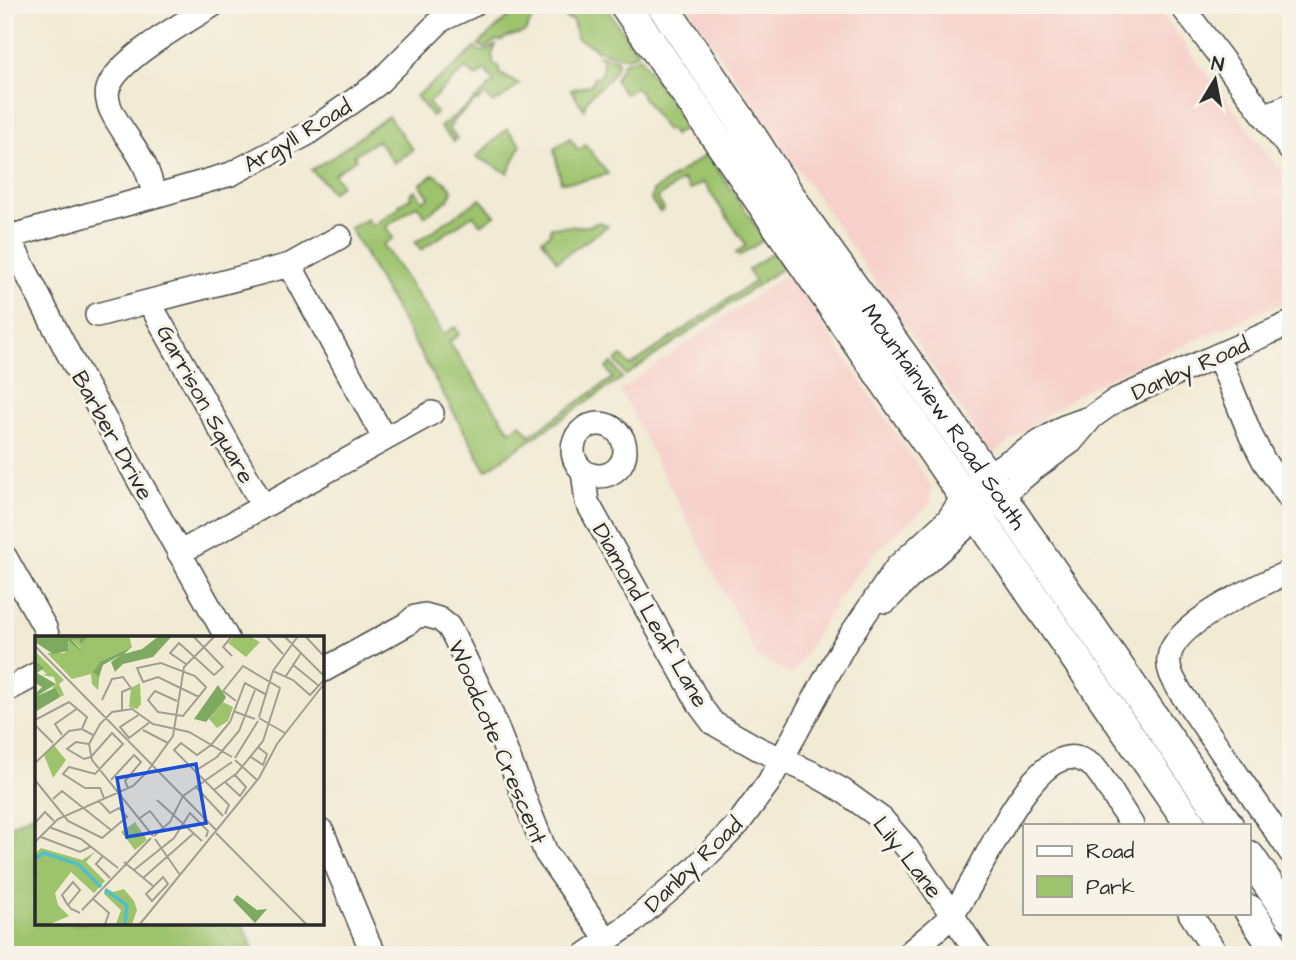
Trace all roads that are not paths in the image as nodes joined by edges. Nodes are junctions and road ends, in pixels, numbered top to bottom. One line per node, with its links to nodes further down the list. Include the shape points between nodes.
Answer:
1 (213, 5): 10 (street, via 138,54 110,84 107,98 111,110 145,164)
2 (473, 5): 6 (street, Argyll Road)
3 (625, 5): 24 (main road, Mountainview Road South)
4 (662, 5): 21 (main road, Mountainview Road South, via 806,220)
5 (1181, 5): 8 (street)
6 (446, 13): 10 (street, Argyll Road, via 376,85 305,135 232,174)
7 (1291, 104): 8 (street)
8 (1264, 116): 9 (street)
9 (1291, 151)
10 (155, 197): 11 (street, Argyll Road)
11 (6, 234): 25 (street, Barber Drive)
12 (340, 237): 13 (street, Garrison Square)
13 (290, 265): 14 (street, Garrison Square); 19 (street)
14 (149, 302): 15 (street, Garrison Square); 23 (street, Garrison Square)
15 (97, 315)
16 (1291, 323): 17 (street, Danby Road)
17 (1218, 355): 21 (street, Danby Road, via 1116,401 1032,470); 22 (street, via 1251,436)
18 (432, 413): 19 (street, Garrison Square)
19 (384, 438): 23 (street, Garrison Square)
20 (583, 471): 33 (street, Diamond Leaf Lane, via 587,502 701,707 713,723)
21 (994, 486): 24 (street, Danby Road); 36 (main road, Mountainview Road South)
22 (1291, 500)
23 (263, 506): 25 (street, Garrison Square)
24 (971, 506): 33 (street, Danby Road, via 844,645); 35 (main road, Mountainview Road South)
25 (179, 553): 29 (street, Barber Drive)
26 (5, 557): 28 (street)
27 (1291, 571): 38 (street, via 1212,611 1175,643 1169,657 1171,676 1181,693)
28 (47, 636)
29 (226, 636)
30 (324, 670): 44 (street, Woodcote Crescent, via 415,617 425,615 448,626 489,708 546,853)
31 (35, 675): 32 (street)
32 (5, 691)
33 (782, 760): 42 (street, Lily Lane, via 842,790 882,819); 44 (street, Danby Road, via 752,807 718,846)
34 (1131, 824): 42 (street, via 1092,765 1078,758 1055,761 1011,812)
35 (1190, 824)
36 (1227, 824)
37 (324, 836): 45 (street)
38 (1291, 853)
39 (1250, 857): 43 (main road)
40 (1250, 912): 50 (main road)
41 (1191, 914): 49 (street)
42 (952, 915): 47 (street); 48 (street, Lily Lane)
43 (1291, 917)
44 (607, 940): 46 (street, Danby Road)
45 (371, 951)
46 (584, 955)
47 (907, 955)
48 (979, 955)
49 (1217, 955)
50 (1279, 955)

